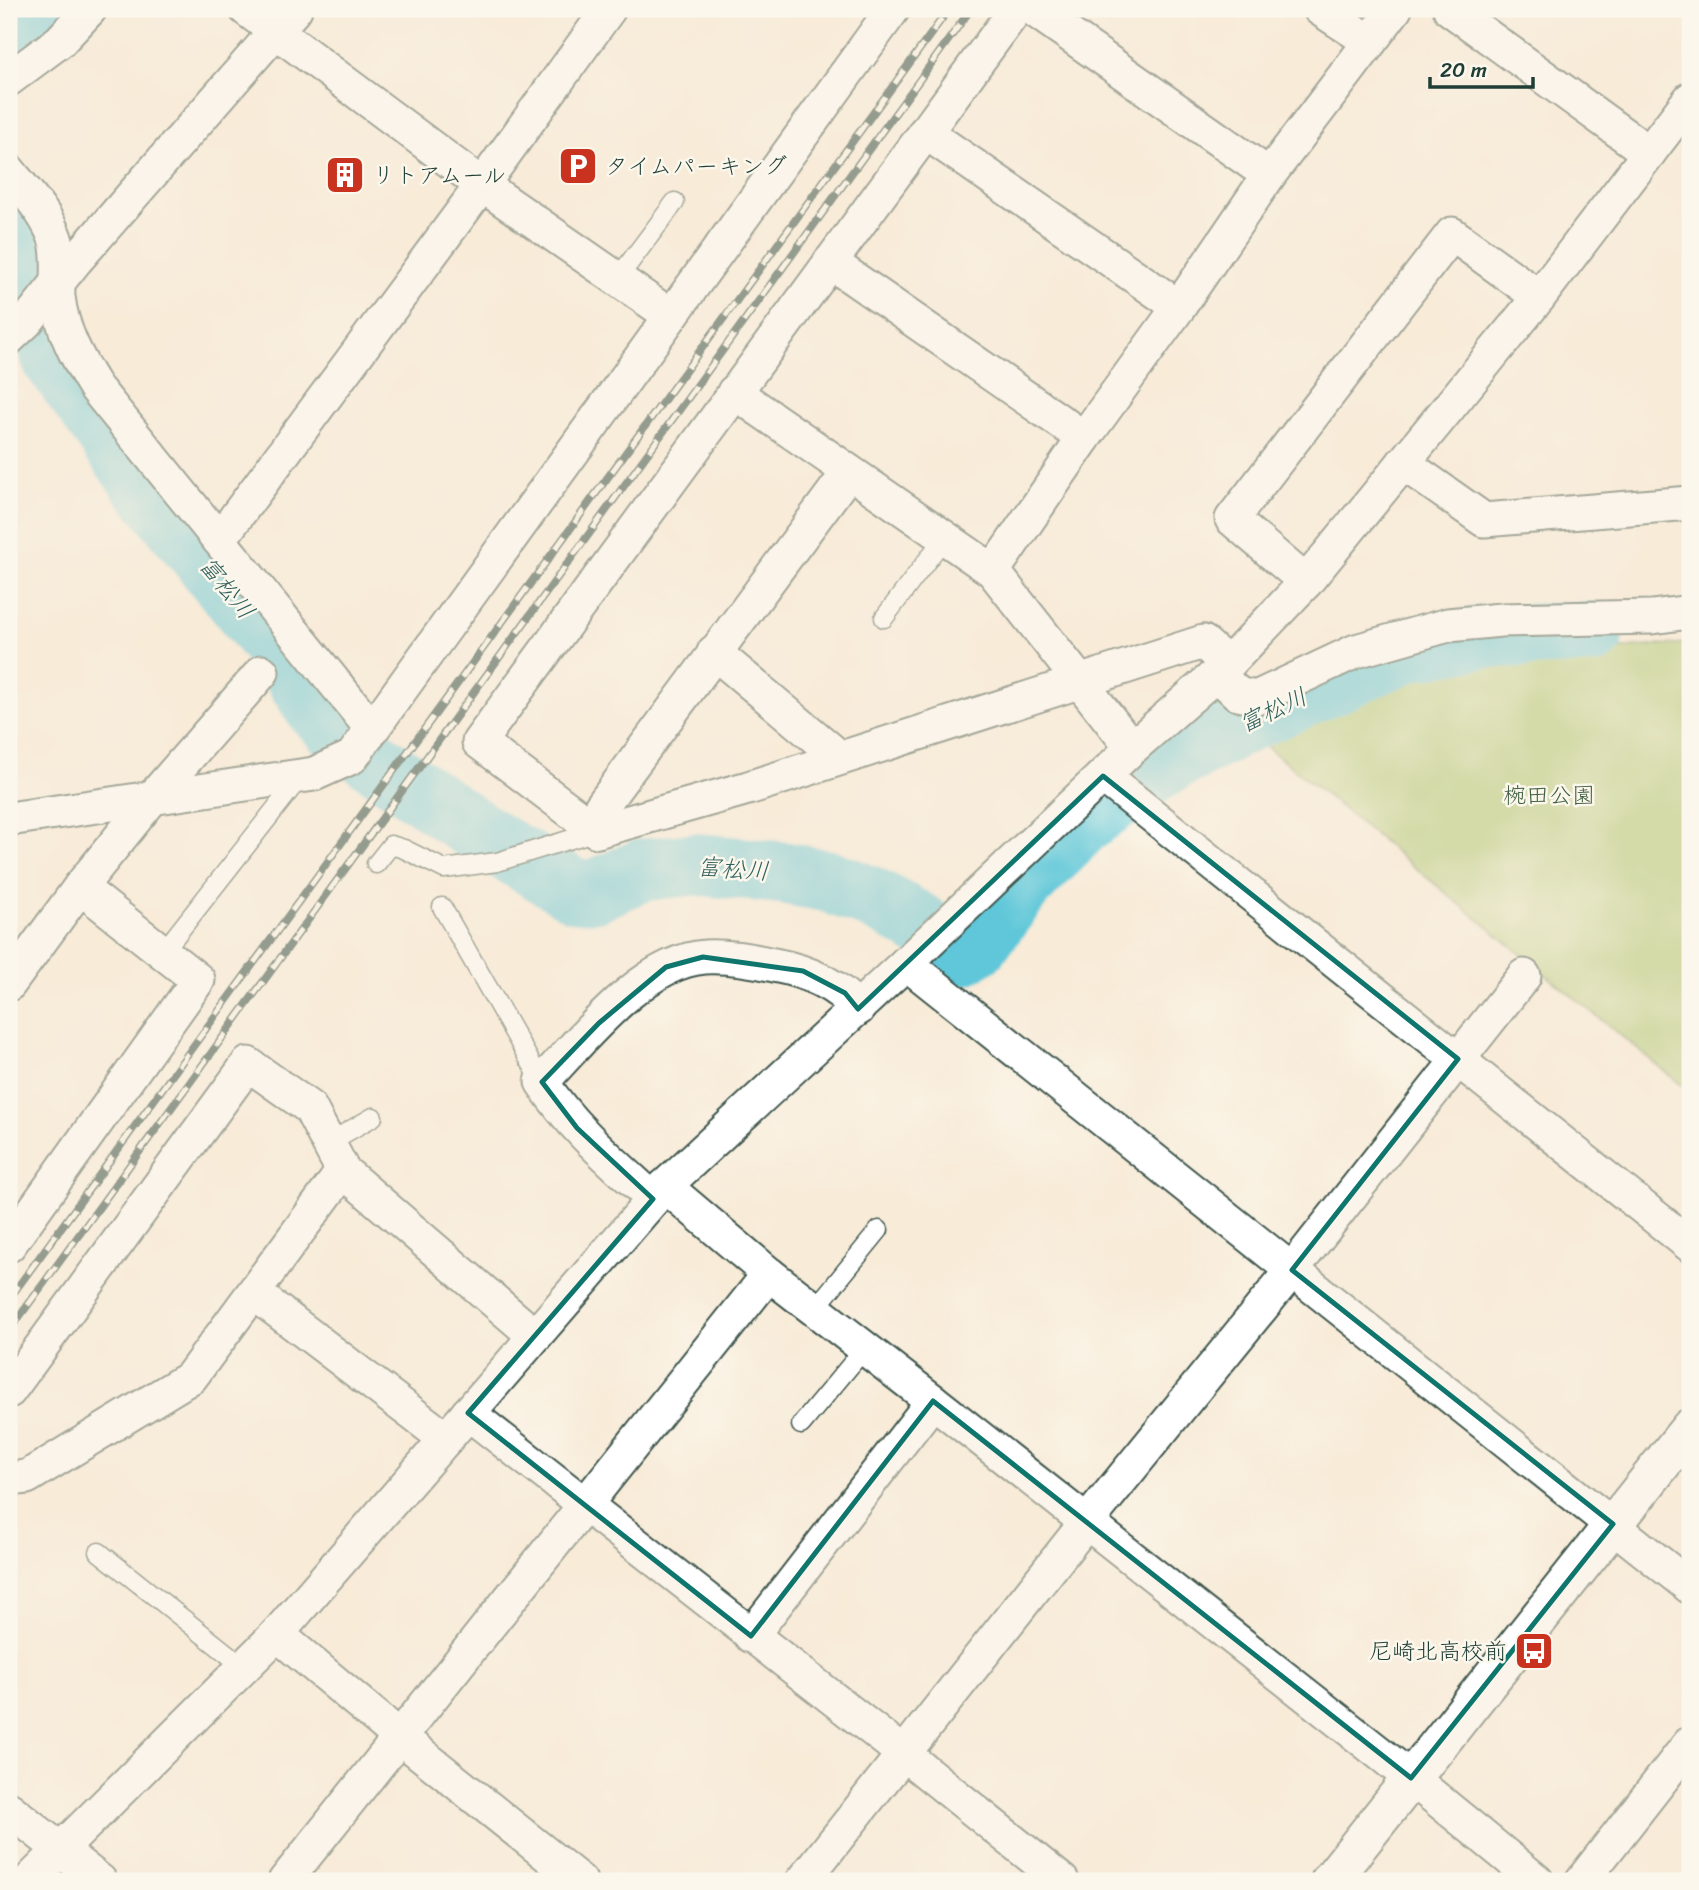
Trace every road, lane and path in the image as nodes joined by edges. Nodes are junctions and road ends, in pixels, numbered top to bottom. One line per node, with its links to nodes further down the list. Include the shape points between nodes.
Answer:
1 (90, 9): 12 (street, via 60,41)
2 (246, 9): 10 (street)
3 (609, 9): 18 (street)
4 (892, 9): 25 (street)
5 (1016, 9): 14 (street)
6 (1033, 9): 17 (street)
7 (1320, 9): 11 (street)
8 (1395, 9): 11 (street)
9 (1450, 9): 15 (street)
10 (286, 20): 18 (street); 24 (street)
11 (1368, 41): 17 (street)
12 (9, 79)
13 (1690, 99): 15 (street)
14 (925, 132): 20 (street); 23 (street)
15 (1649, 153): 22 (street)
16 (9, 171): 24 (street, via 46,219 55,240)
17 (1269, 175): 23 (street)
18 (482, 185): 21 (street); 32 (street)
19 (675, 202): 21 (lane)
20 (830, 262): 26 (street); 27 (street)
21 (618, 278): 25 (street)
22 (1539, 298): 28 (street); 34 (street, via 1452,234 1232,519)
23 (1179, 307): 27 (street)
24 (35, 310): 32 (street, via 64,330 95,387)
25 (671, 316): 41 (street)
26 (734, 392): 29 (street); 48 (street, via 479,742)
27 (1084, 438): 33 (street)
28 (1404, 463): 30 (street, via 1484,520); 34 (street)
29 (848, 473): 31 (street); 37 (street)
30 (1690, 503)
31 (944, 538): 33 (street); 36 (lane)
32 (219, 540): 41 (street)
33 (993, 571): 40 (street)
34 (1306, 582): 38 (street)
35 (1690, 612): 38 (street, via 1448,625 1356,651 1255,698 1238,694)
36 (884, 618)
37 (714, 652): 43 (street); 48 (street, via 601,807)
38 (1223, 669): 40 (street, via 1203,642); 42 (street)
39 (262, 672): 46 (street)
40 (1078, 681): 42 (street); 43 (street)
41 (363, 742): 44 (street, via 314,774)
42 (1132, 748): 45 (street)
43 (840, 758): 48 (street)
44 (301, 776): 46 (street); 53 (lane)
45 (1117, 787): 52 (street); 57 (street)
46 (153, 797): 47 (street); 50 (street)
47 (9, 819)
48 (597, 831): 49 (lane, via 497,862 444,869 391,845)
49 (376, 864)
50 (80, 887): 53 (street); 55 (street)
51 (442, 907): 58 (lane)
52 (926, 945): 56 (street); 65 (street)
53 (163, 952): 62 (street, via 198,979)
54 (1524, 976): 57 (street)
55 (9, 985)
56 (858, 1009): 58 (street, via 845,993 803,971 752,960 703,957 666,967 637,986); 61 (street)
57 (1458, 1059): 64 (street); 65 (street)
58 (542, 1083): 61 (street, via 577,1128)
59 (373, 1118): 60 (lane)
60 (335, 1157): 67 (street); 69 (street); 71 (street, via 310,1108 248,1064)
61 (659, 1193): 66 (street); 69 (street)
62 (15, 1223)
63 (878, 1230): 68 (lane)
64 (1690, 1245)
65 (1292, 1270): 79 (street); 80 (street)
66 (769, 1274): 68 (street); 78 (street)
67 (254, 1293): 76 (street); 77 (street, via 191,1377 27,1477)
68 (814, 1310): 70 (street)
69 (535, 1336): 73 (street)
70 (864, 1349): 72 (street); 74 (lane)
71 (9, 1391)
72 (933, 1401): 79 (street); 84 (street)
73 (468, 1413): 76 (street); 78 (street)
74 (802, 1425)
75 (1690, 1428): 80 (street)
76 (446, 1439): 83 (street)
77 (9, 1479)
78 (584, 1506): 84 (street); 86 (street)
79 (1086, 1523): 88 (street); 89 (street)
80 (1613, 1524): 82 (street); 89 (street)
81 (99, 1552): 85 (lane)
82 (1690, 1587)
83 (277, 1634): 85 (street); 86 (street)
84 (751, 1636): 88 (street)
85 (244, 1667): 91 (street)
86 (401, 1738): 92 (street); 95 (street)
87 (1690, 1743): 100 (street)
88 (904, 1754): 96 (street); 97 (street)
89 (1411, 1778): 98 (street); 99 (street)
90 (9, 1809): 91 (street)
91 (60, 1850): 93 (street); 94 (street)
92 (561, 1876)
93 (29, 1881)
94 (100, 1881)
95 (285, 1881)
96 (803, 1881)
97 (1062, 1881)
98 (1330, 1881)
99 (1537, 1881)
100 (1582, 1881)

